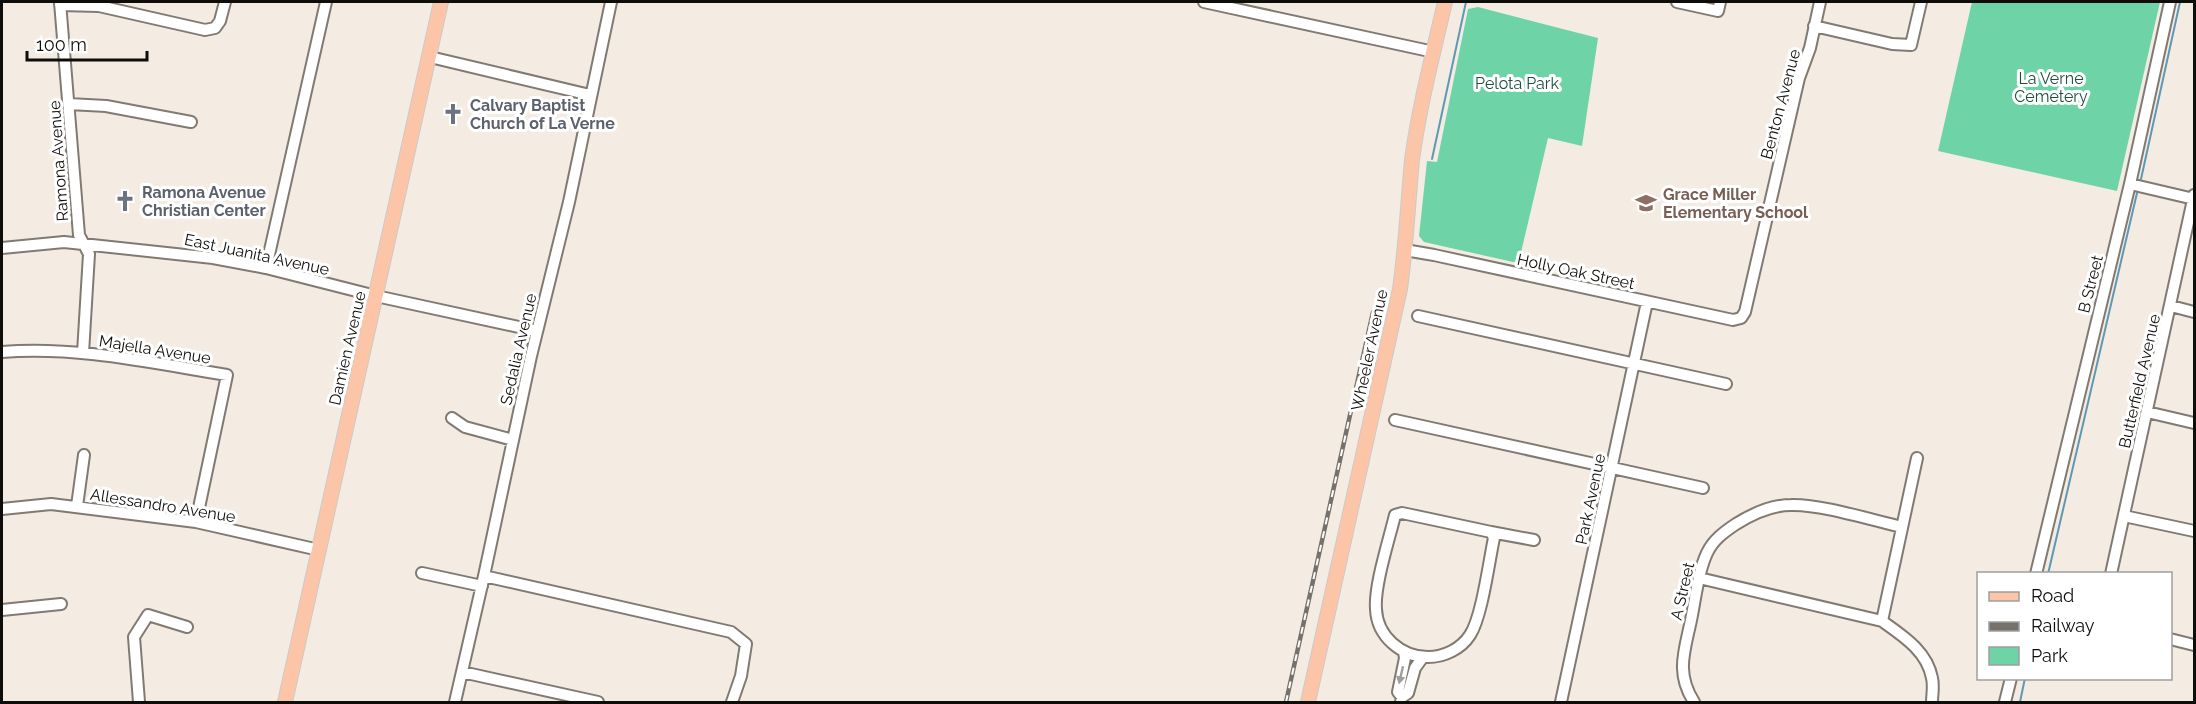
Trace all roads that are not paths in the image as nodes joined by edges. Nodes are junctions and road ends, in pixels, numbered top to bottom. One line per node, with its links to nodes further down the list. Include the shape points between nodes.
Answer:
1 (225, 2): 11 (street, via 220,21 215,28 205,30 99,6)
2 (326, 2): 24 (street)
3 (441, 2): 15 (main road, Damien Avenue)
4 (611, 2): 16 (street, Sedalia Avenue)
5 (1204, 2): 14 (street)
6 (1445, 2): 14 (main road, Wheeler Avenue)
7 (1677, 2): 12 (street)
8 (1820, 2): 13 (street, Benton Avenue)
9 (1921, 2): 13 (street, via 1911,45)
10 (2170, 2): 19 (street, B Street)
11 (60, 3): 17 (street, Ramona Avenue)
12 (1719, 6)
13 (1814, 26): 30 (street, Benton Avenue, via 1746,312)
14 (1434, 52): 23 (main road, Wheeler Avenue, via 1412,161)
15 (430, 57): 16 (street); 25 (main road, Damien Avenue)
16 (590, 95): 31 (street, Sedalia Avenue)
17 (69, 104): 18 (street, via 106,106); 21 (street, Ramona Avenue, via 79,235)
18 (190, 122)
19 (2130, 184): 20 (street); 54 (street, B Street)
20 (2194, 198): 27 (street, Butterfield Avenue)
21 (84, 244): 22 (street, East Juanita Avenue); 24 (street, East Juanita Avenue, via 182,253); 33 (street, Ramona Avenue, via 89,254)
22 (2, 248)
23 (1405, 250): 26 (street, Holly Oak Street); 75 (main road, Wheeler Avenue, via 1400,289)
24 (266, 268): 25 (street, East Juanita Avenue)
25 (376, 296): 31 (street, East Juanita Avenue); 53 (main road, Damien Avenue)
26 (1647, 302): 30 (street, Holly Oak Street, via 1733,320); 34 (street, Park Avenue)
27 (2171, 306): 28 (street); 36 (street, Butterfield Avenue)
28 (2194, 312)
29 (1418, 316): 34 (street)
30 (1741, 318)
31 (537, 331): 40 (street, Sedalia Avenue)
32 (2, 352): 33 (street, Majella Avenue)
33 (83, 353): 48 (street, Majella Avenue, via 227,375)
34 (1635, 364): 35 (street); 43 (street, Park Avenue)
35 (1726, 384)
36 (2147, 412): 39 (street); 47 (street, Butterfield Avenue)
37 (452, 418): 40 (street, via 465,427)
38 (1395, 420): 43 (street)
39 (2194, 423)
40 (513, 440): 58 (street, Sedalia Avenue)
41 (84, 455): 45 (street)
42 (1917, 458): 49 (street)
43 (1613, 468): 44 (street); 76 (street, Park Avenue)
44 (1703, 488)
45 (77, 506): 46 (street, Allessandro Avenue, via 51,504); 48 (street, Allessandro Avenue)
46 (2, 509)
47 (2124, 516): 50 (street); 55 (street, Butterfield Avenue)
48 (196, 522): 53 (street, Allessandro Avenue)
49 (1902, 527): 57 (street, A Street, via 1815,507 1768,508 1746,517 1716,540); 61 (street)
50 (2194, 531)
51 (1491, 532): 52 (street); 65 (street, via 1402,513 1395,515 1376,610 1392,645); 66 (street, via 1494,538 1470,636 1447,654)
52 (1534, 540)
53 (319, 550): 71 (main road, Damien Avenue)
54 (2036, 572)
55 (2111, 572)
56 (422, 573): 58 (street)
57 (1699, 578): 61 (street); 77 (street, A Street, via 1682,658 1684,682)
58 (483, 581): 67 (street, Sedalia Avenue); 74 (street, via 731,632 746,644)
59 (61, 604): 60 (street)
60 (2, 610)
61 (1882, 621): 78 (street, via 1913,642 1924,659 1932,678)
62 (187, 627): 70 (street, via 148,615 134,637)
63 (2172, 640): 64 (street)
64 (2194, 645)
65 (1404, 652): 66 (street); 69 (street, one-way to 69, via 1398,692)
66 (1423, 657): 69 (street, via 1415,668 1408,693)
67 (462, 672): 72 (street, Sedalia Avenue); 73 (street)
68 (2010, 680): 79 (street)
69 (1401, 700)
70 (139, 702)
71 (285, 702)
72 (455, 702)
73 (598, 702)
74 (732, 702)
75 (1308, 702)
76 (1561, 702)
77 (1694, 702)
78 (1932, 702)
79 (2005, 702)

